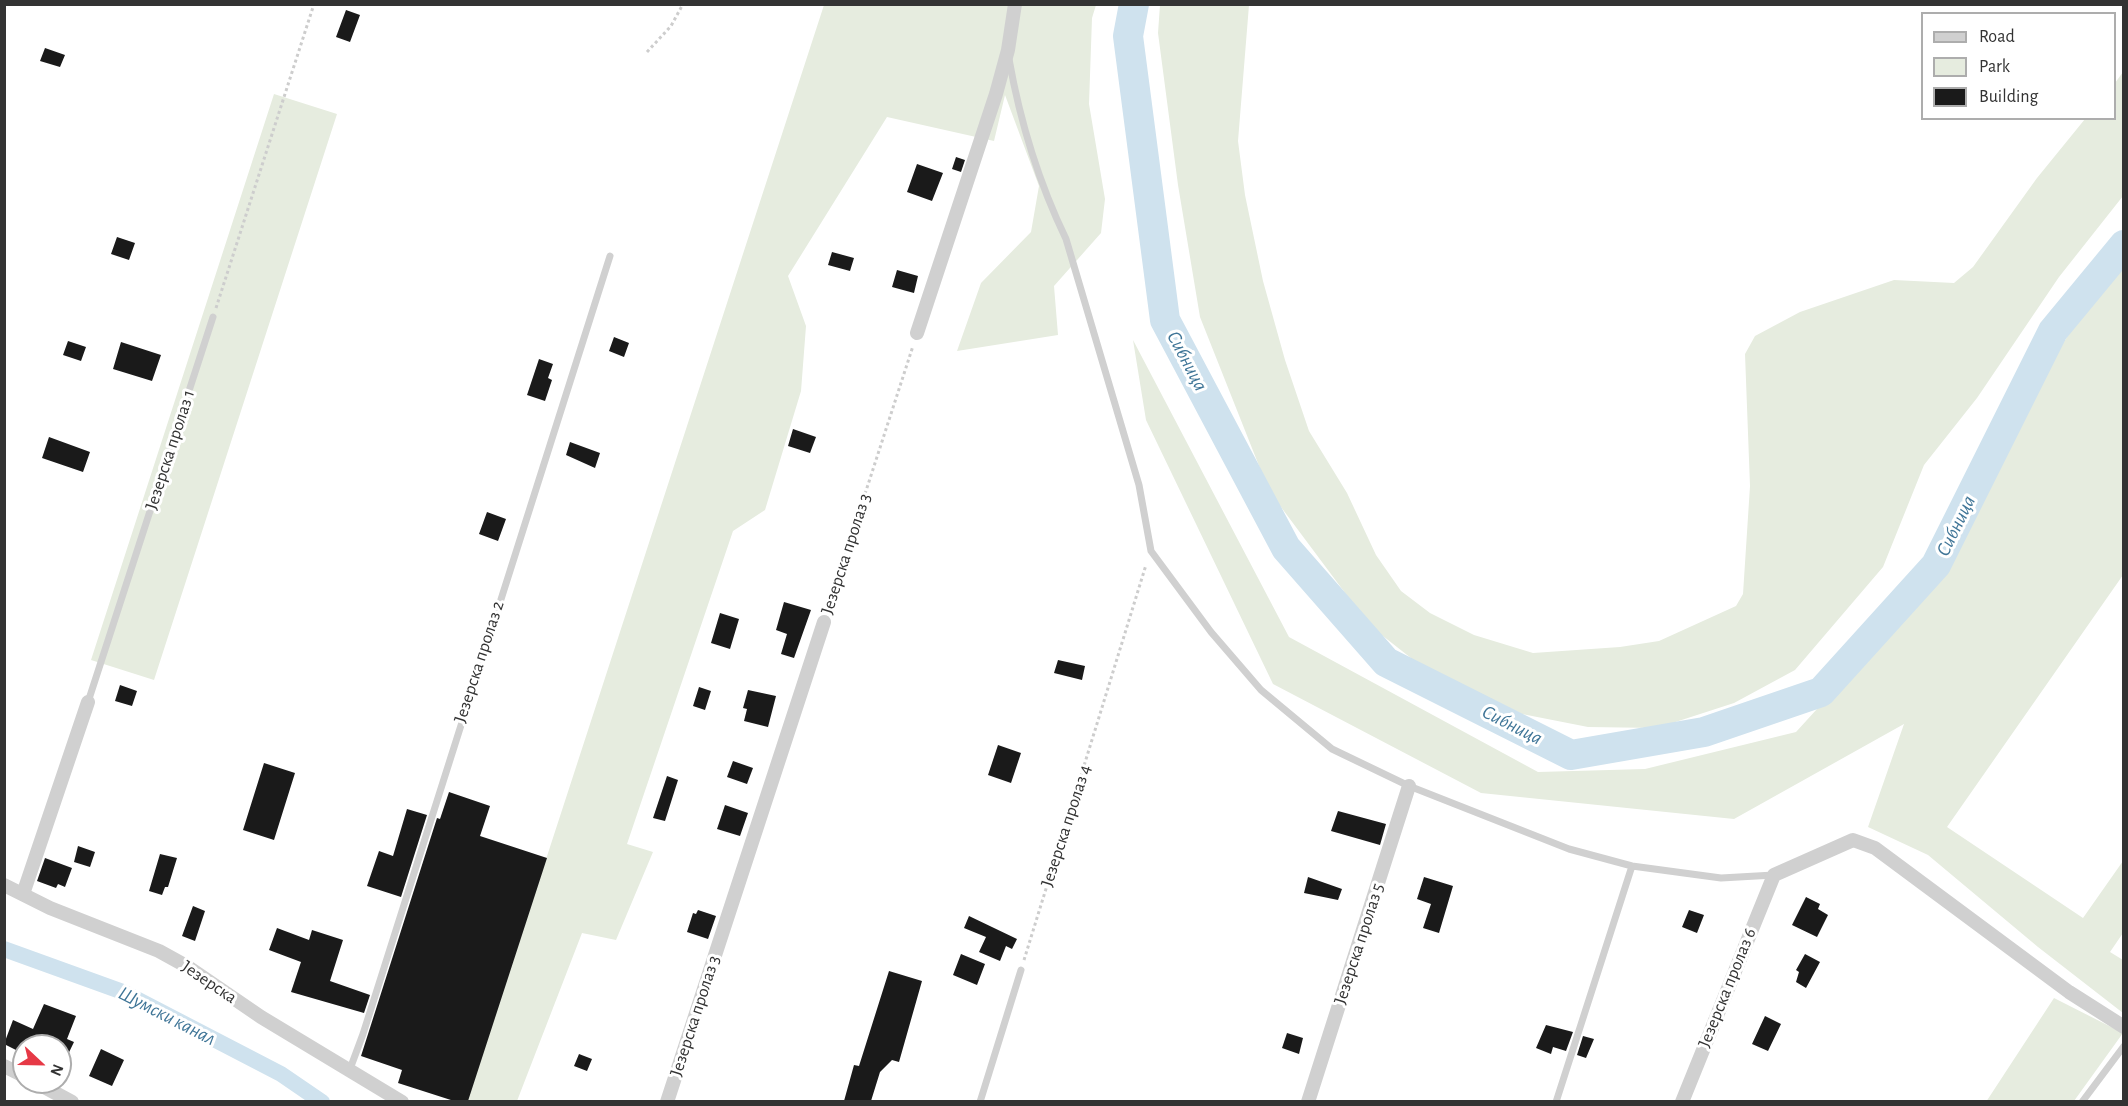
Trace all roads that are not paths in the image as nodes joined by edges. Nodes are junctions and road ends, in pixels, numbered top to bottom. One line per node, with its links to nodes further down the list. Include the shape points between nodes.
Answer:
1 (1015, 4): 2 (street)
2 (1008, 50): 5 (street); 8 (lane, via 1016,98 1048,202 1066,239 1136,473 1151,551 1211,632 1261,690 1332,749)
3 (609, 256): 16 (lane, Језерска пролаз 2)
4 (213, 317): 7 (lane, Језерска пролаз 1)
5 (917, 333)
6 (824, 621): 20 (street, Језерска пролаз 3)
7 (88, 702): 12 (street, Језерска пролаз 1)
8 (1409, 786): 9 (lane, via 1569,849); 22 (street, Језерска пролаз 5)
9 (1632, 866): 10 (lane, via 1721,878); 23 (lane)
10 (1774, 875): 14 (street, via 1852,840 1862,841 2069,992); 24 (street, Језерска пролаз 6)
11 (4, 885): 12 (street, Језерска)
12 (23, 894): 16 (street, Језерска, via 159,951 261,1017)
13 (1021, 970): 21 (lane)
14 (2124, 1027)
15 (2124, 1046): 25 (lane)
16 (350, 1068): 19 (street, Језерска)
17 (58, 1094): 18 (street)
18 (72, 1101)
19 (402, 1101)
20 (666, 1101)
21 (980, 1101)
22 (1308, 1101)
23 (1556, 1101)
24 (1682, 1101)
25 (2082, 1101)

